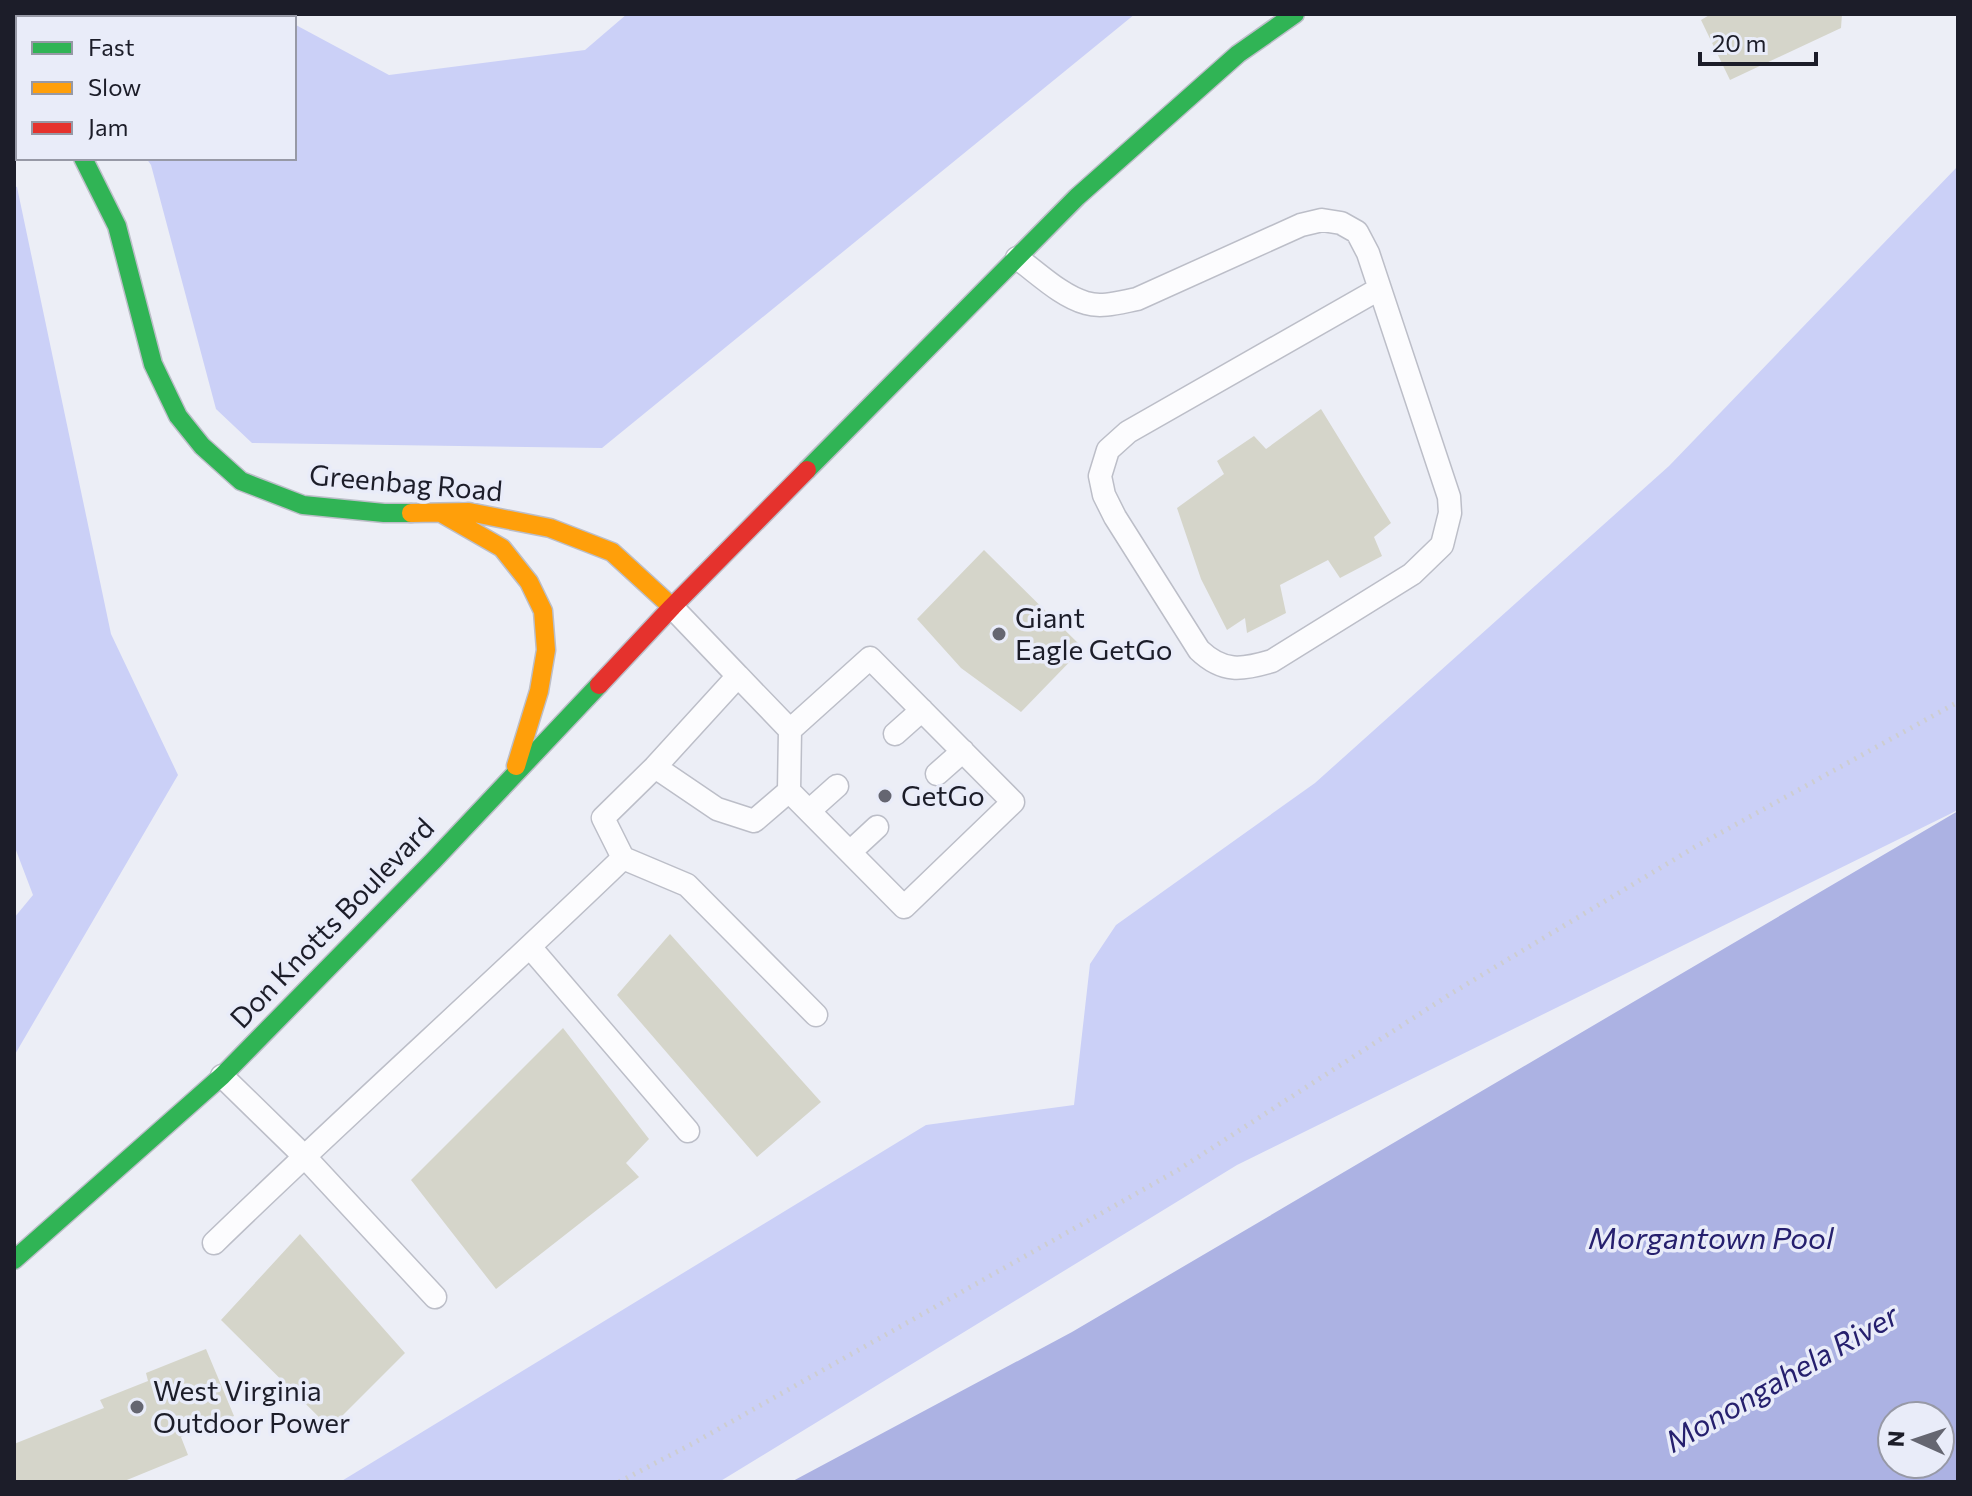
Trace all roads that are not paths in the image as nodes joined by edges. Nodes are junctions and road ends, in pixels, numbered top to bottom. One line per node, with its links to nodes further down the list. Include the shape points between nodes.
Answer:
1 (1295, 14): 3 (main road, Don Knotts Boulevard, via 1238,54 1077,197)
2 (84, 160): 5 (main road, Greenbag Road, via 117,226 153,364 178,416 202,446 241,481 303,505)
3 (1017, 258): 4 (lane, via 1087,304 1108,305 1137,299 1322,220 1357,232); 6 (main road, Don Knotts Boulevard)
4 (1379, 289): 4 (lane, via 1449,497 1442,545 1412,574 1272,661 1248,668 1212,662 1199,650 1104,495 1100,476 1108,450 1128,432)
5 (441, 513): 6 (main road, Greenbag Road, via 469,512 550,528 612,552); 14 (main road, via 502,548 529,582 543,611 546,650 539,691)
6 (672, 607): 7 (lane); 14 (main road, Don Knotts Boulevard)
7 (738, 676): 9 (lane); 12 (lane)
8 (922, 710): 9 (lane, via 870,658); 10 (lane); 11 (lane)
9 (790, 730): 16 (lane)
10 (895, 734)
11 (963, 751): 13 (lane); 19 (lane, via 1013,802 904,907)
12 (655, 767): 16 (lane, via 717,809 754,821); 20 (lane, via 603,818)
13 (937, 774)
14 (512, 778): 23 (main road, Don Knotts Boulevard)
15 (837, 786): 17 (lane)
16 (789, 791): 17 (lane)
17 (809, 811): 19 (lane)
18 (877, 827): 19 (lane)
19 (850, 852)
20 (623, 858): 21 (lane); 22 (lane, via 687,885)
21 (530, 947): 24 (lane); 25 (lane)
22 (816, 1015)
23 (222, 1076): 25 (lane); 27 (main road, Don Knotts Boulevard)
24 (688, 1131)
25 (304, 1156): 26 (lane); 28 (lane)
26 (214, 1243)
27 (14, 1260)
28 (435, 1297)

